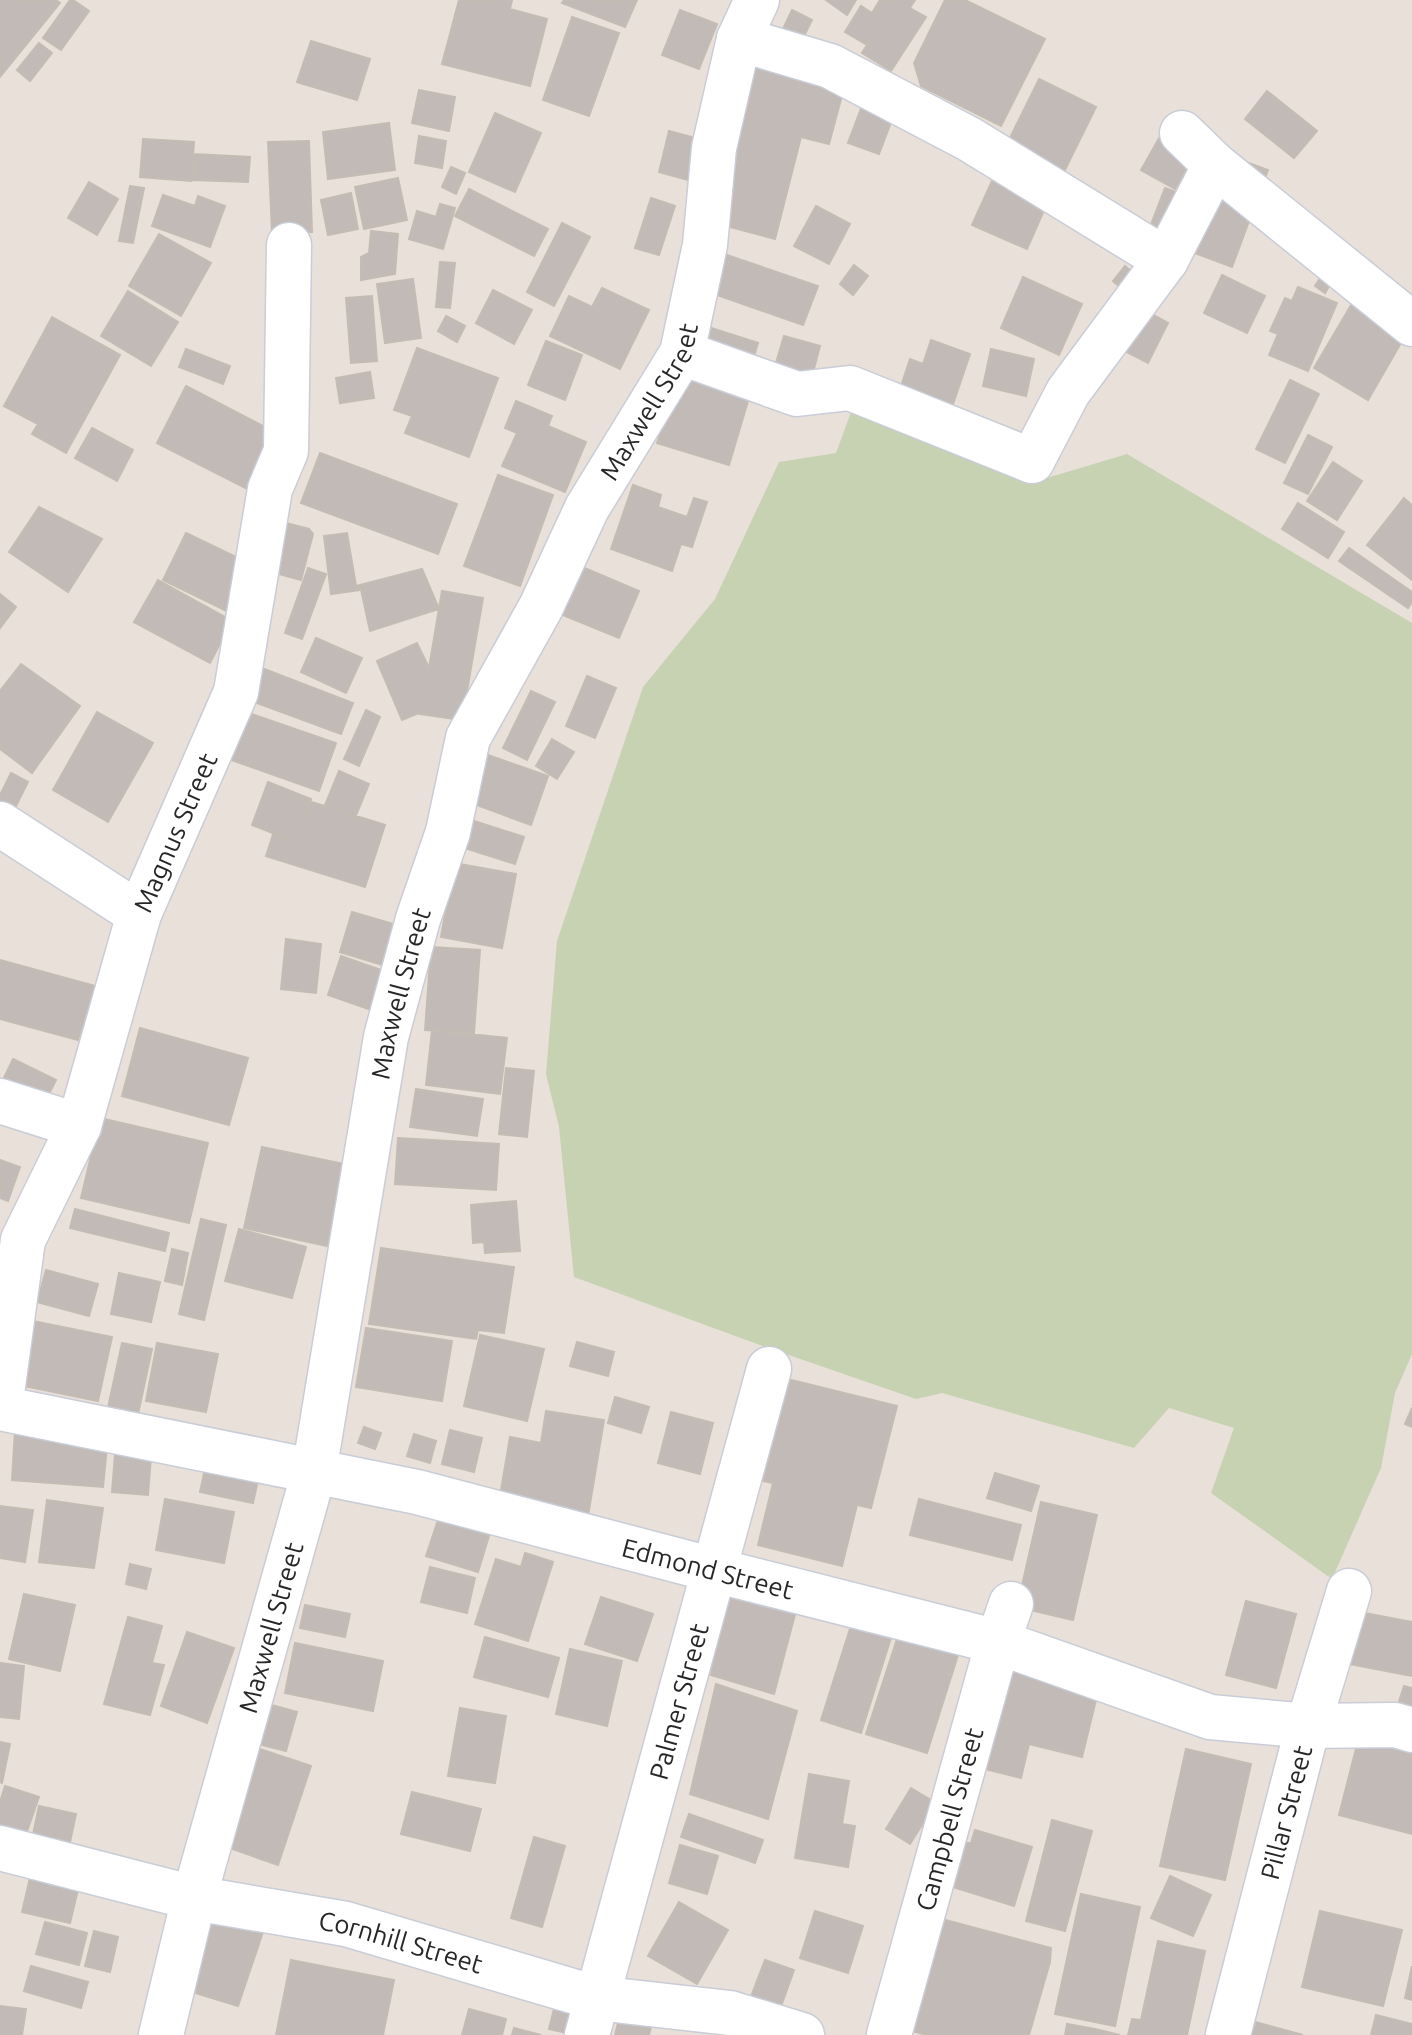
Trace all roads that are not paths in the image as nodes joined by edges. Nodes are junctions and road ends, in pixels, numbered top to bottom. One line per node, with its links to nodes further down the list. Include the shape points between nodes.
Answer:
1 (757, 0): 2 (street, Maxwell Street)
2 (739, 39): 6 (street, via 830,66 969,139); 8 (street, Maxwell Street, via 714,148 705,245)
3 (1182, 133): 4 (street)
4 (1215, 165): 6 (street); 7 (street)
5 (289, 245): 10 (street, Magnus Street, via 286,451 270,489 236,692)
6 (1166, 260): 8 (street, via 1068,392 1032,461 850,388 797,394)
7 (1412, 324)
8 (682, 353): 15 (street, Maxwell Street, via 587,508 541,607 468,738 448,832 386,1037)
9 (0, 824): 10 (street)
10 (139, 914): 12 (street, Magnus Street)
11 (0, 1101): 12 (street)
12 (79, 1126): 14 (street, Magnus Street, via 23,1240)
13 (769, 1369): 16 (street, Palmer Street)
14 (0, 1408): 15 (street, Edmond Street)
15 (314, 1472): 16 (street, Edmond Street, via 417,1492); 22 (street, Maxwell Street)
16 (714, 1570): 18 (street, Edmond Street); 23 (street, Palmer Street)
17 (1349, 1591): 19 (street, Pillar Street)
18 (1004, 1623): 19 (street, Edmond Street, via 1210,1717); 26 (street, Campbell Street)
19 (1308, 1726): 20 (street, Edmond Street, via 1395,1725); 27 (street, Pillar Street)
20 (1412, 1730)
21 (0, 1848): 22 (street, Cornhill Street)
22 (194, 1898): 23 (street, Cornhill Street, via 346,1924); 24 (street, Maxwell Street)
23 (592, 2016): 25 (street, Cornhill Street, via 730,2013)
24 (161, 2035)
25 (802, 2035)
26 (889, 2035)
27 (1228, 2035)

